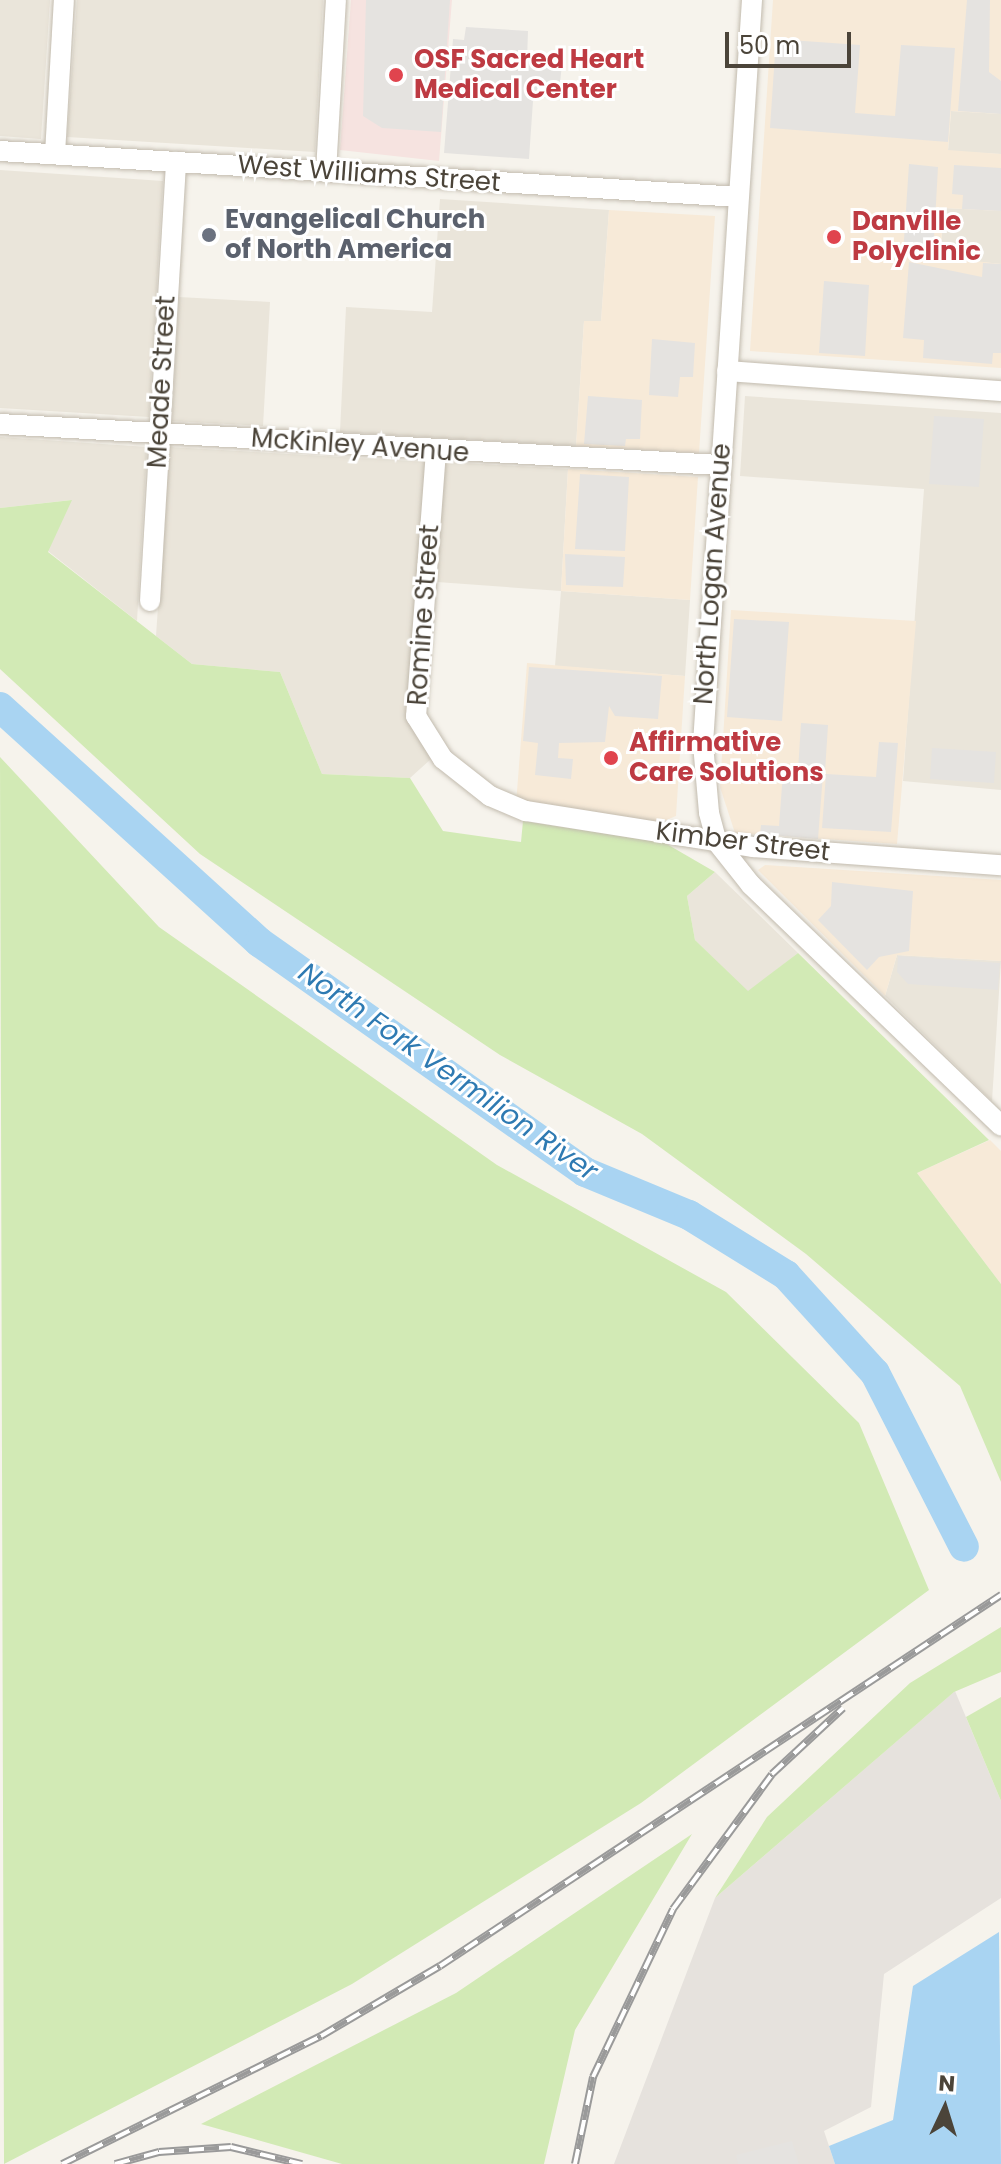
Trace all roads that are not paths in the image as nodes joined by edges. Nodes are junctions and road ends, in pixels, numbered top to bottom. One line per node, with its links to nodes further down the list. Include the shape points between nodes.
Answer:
1 (64, 0): 5 (street)
2 (336, 0): 7 (street)
3 (752, 0): 8 (street, North Logan Avenue)
4 (0, 151): 5 (street, West Williams Street)
5 (55, 154): 6 (street, West Williams Street)
6 (176, 162): 7 (street, West Williams Street); 12 (street, Meade Street)
7 (326, 172): 8 (street, West Williams Street)
8 (739, 197): 9 (street, North Logan Avenue)
9 (727, 371): 10 (street); 14 (street, North Logan Avenue)
10 (1001, 391)
11 (0, 424): 12 (street, McKinley Avenue)
12 (159, 433): 13 (street, McKinley Avenue); 15 (street, Meade Street)
13 (436, 451): 14 (street, McKinley Avenue); 16 (street, Romine Street, via 416,716 443,759)
14 (720, 465): 17 (street, North Logan Avenue, via 702,762)
15 (150, 601)
16 (490, 796): 17 (street, Kimber Street, via 526,811)
17 (717, 842): 18 (street, Kimber Street); 19 (street, North Logan Avenue, via 751,885)
18 (1001, 865)
19 (1001, 1126)

